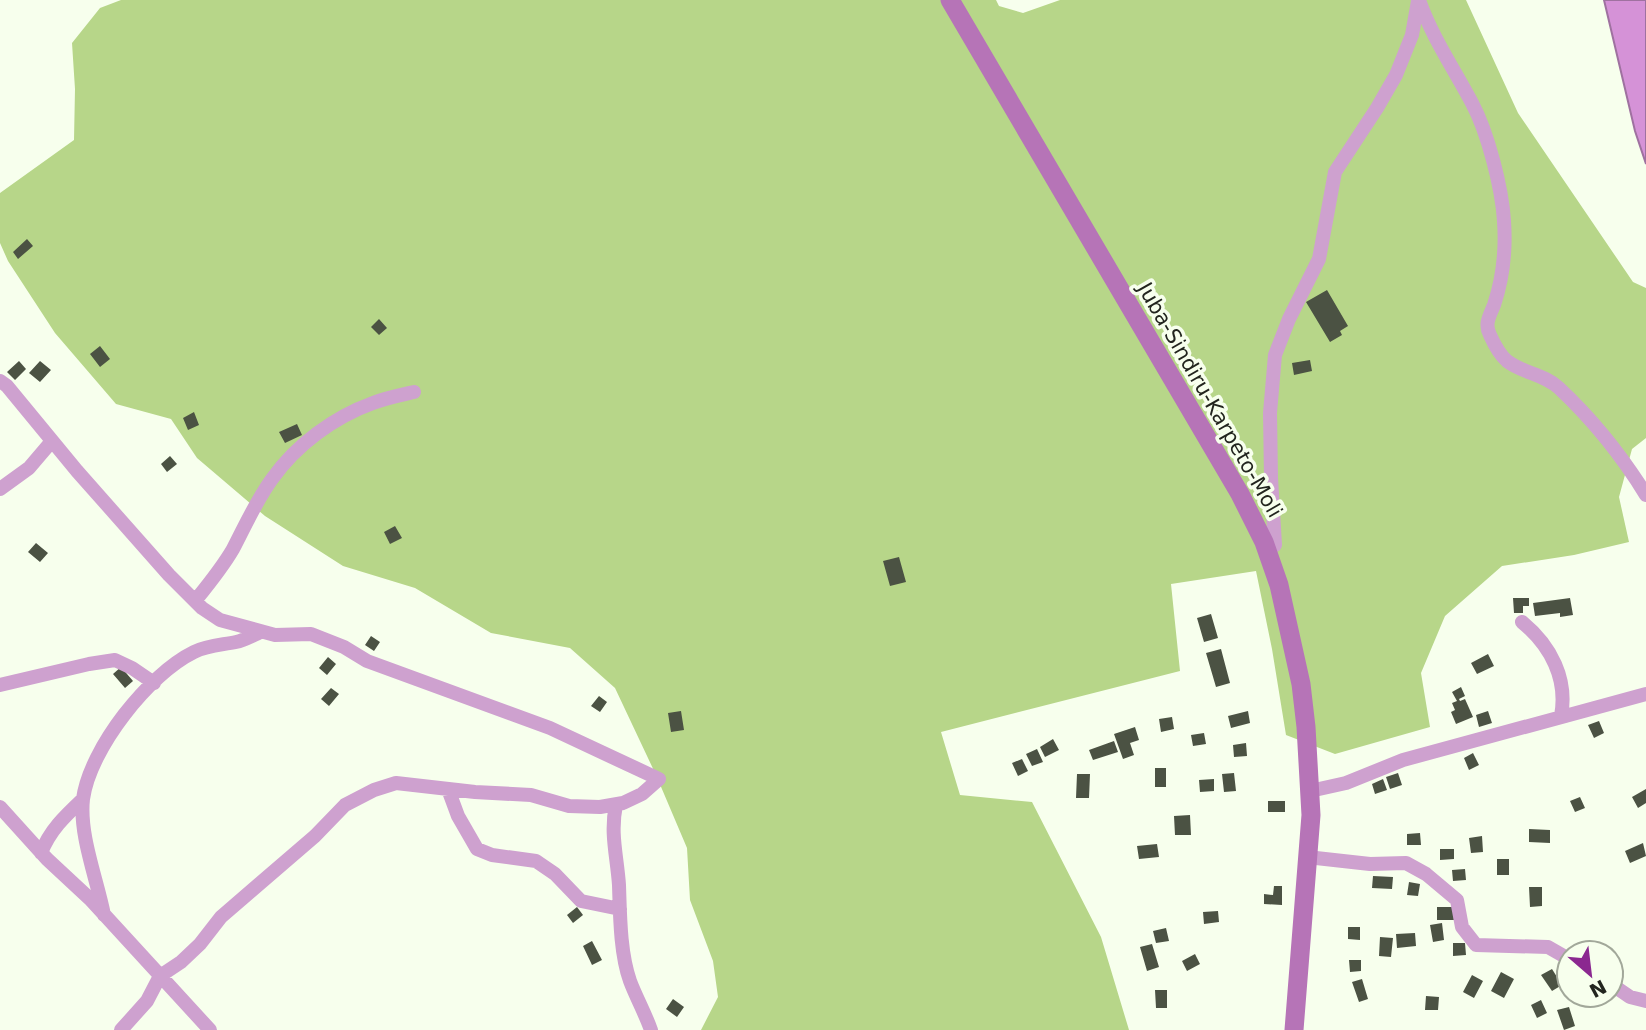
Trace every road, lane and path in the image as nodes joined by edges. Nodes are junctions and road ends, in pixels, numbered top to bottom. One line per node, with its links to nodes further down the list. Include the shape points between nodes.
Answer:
1 (950, 0): 17 (main road, Juba-Sindiru-Karpeto-Moli, via 1227,471 1264,542 1279,585 1301,684)
2 (1419, 0): 7 (street, via 1429,29 1474,106 1499,184 1504,259 1486,324 1488,333 1508,362 1559,388 1606,440); 8 (street, via 1412,35 1396,75 1335,172 1319,259 1275,355 1270,413)
3 (0, 381): 5 (street)
4 (414, 392): 9 (street, via 374,402 337,420 299,448 272,478 232,550)
5 (52, 441): 6 (street, via 29,468); 9 (street)
6 (0, 489)
7 (1646, 495)
8 (1275, 545)
9 (195, 601): 11 (street, via 220,620)
10 (1522, 622): 15 (street, via 1542,640 1554,660 1564,702)
11 (261, 632): 12 (street, via 194,652); 19 (street, via 311,634 367,661 550,728 659,779 642,794)
12 (154, 683): 13 (street, via 116,660); 18 (street, via 108,740 93,765)
13 (0, 685)
14 (1646, 694): 15 (street)
15 (1561, 716): 17 (street)
16 (448, 789): 19 (street, via 531,795 569,806); 23 (street, via 477,849 536,862 582,901); 26 (street, via 396,783 345,806 221,918 181,962)
17 (1310, 791): 22 (main road, Juba-Sindiru-Karpeto-Moli)
18 (83, 799): 21 (street, via 61,818); 24 (street, via 86,844)
19 (616, 805): 23 (street, via 612,825)
20 (0, 807): 21 (street)
21 (41, 853): 24 (street)
22 (1307, 858): 25 (street, via 1406,863 1457,900 1462,927 1476,945); 32 (main road, Juba-Sindiru-Karpeto-Moli)
23 (620, 909): 31 (street, via 630,980)
24 (104, 915): 26 (street)
25 (1555, 951)
26 (160, 976): 29 (street, via 147,1001); 30 (street)
27 (1625, 994): 28 (street)
28 (1646, 1001)
29 (121, 1030)
30 (210, 1030)
31 (651, 1030)
32 (1294, 1030)

